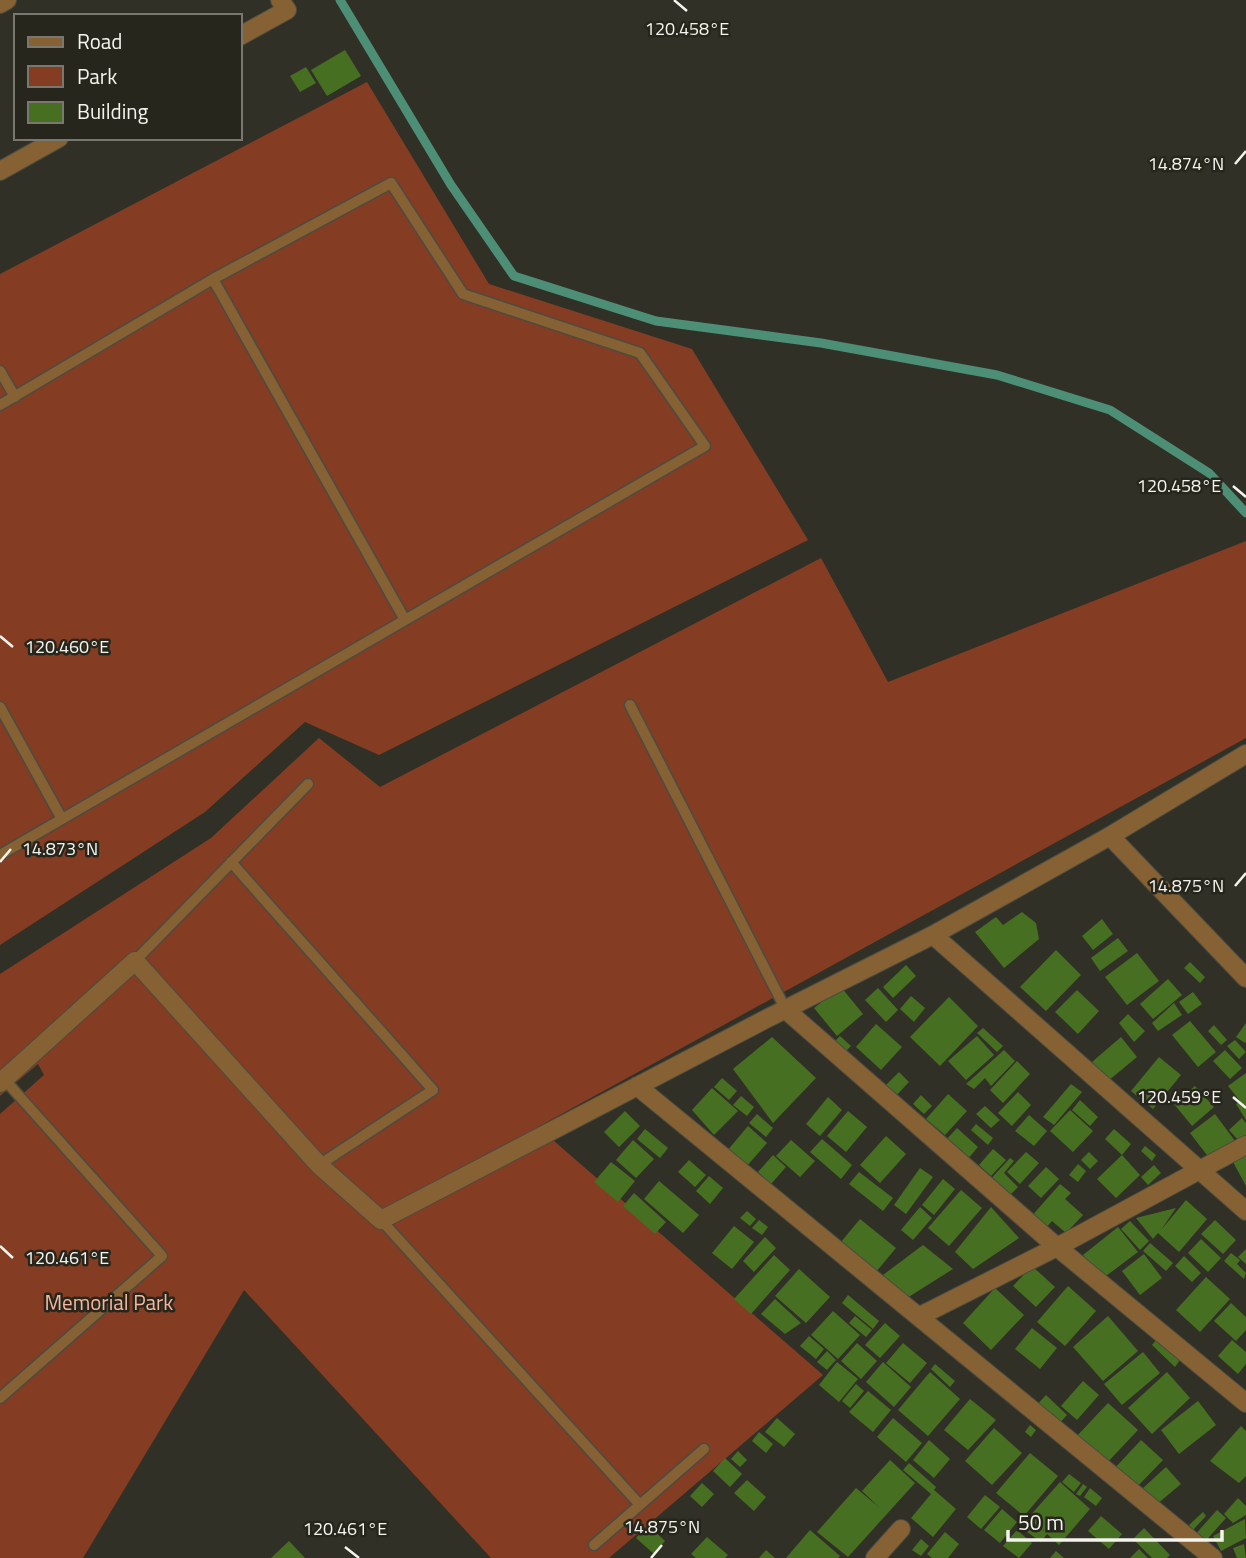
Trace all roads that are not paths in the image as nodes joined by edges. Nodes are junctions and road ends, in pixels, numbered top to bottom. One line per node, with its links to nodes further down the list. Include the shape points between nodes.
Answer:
1 (7, 0): 2 (street)
2 (0, 4)
3 (284, 5): 4 (street)
4 (242, 35)
5 (55, 140): 6 (street)
6 (0, 171)
7 (214, 279): 9 (lane); 11 (lane); 11 (lane, via 391,183 463,294 640,353 705,446)
8 (0, 371): 9 (lane)
9 (15, 397): 10 (lane)
10 (0, 405)
11 (405, 620): 16 (lane)
12 (629, 705): 23 (lane)
13 (0, 708): 16 (lane)
14 (1246, 754): 17 (street)
15 (308, 784): 19 (lane)
16 (62, 819): 18 (lane)
17 (1110, 836): 20 (street); 22 (street)
18 (0, 855)
19 (231, 862): 21 (lane); 27 (lane, via 433,1090)
20 (933, 935): 23 (street); 28 (street)
21 (135, 961): 24 (street); 27 (street)
22 (1246, 978)
23 (786, 1010): 25 (street); 31 (street)
24 (2, 1081): 33 (lane, via 162,1256)
25 (637, 1086): 30 (street); 32 (street)
26 (1246, 1145): 28 (street)
27 (319, 1165): 30 (street)
28 (1201, 1171): 29 (street); 31 (street)
29 (1246, 1211)
30 (381, 1220): 36 (lane)
31 (1057, 1247): 32 (street); 34 (street)
32 (920, 1316): 40 (street)
33 (0, 1398)
34 (1246, 1403)
35 (704, 1449): 36 (lane)
36 (640, 1505): 38 (lane)
37 (901, 1529): 39 (street)
38 (594, 1545)
39 (875, 1558)
40 (1213, 1558)

